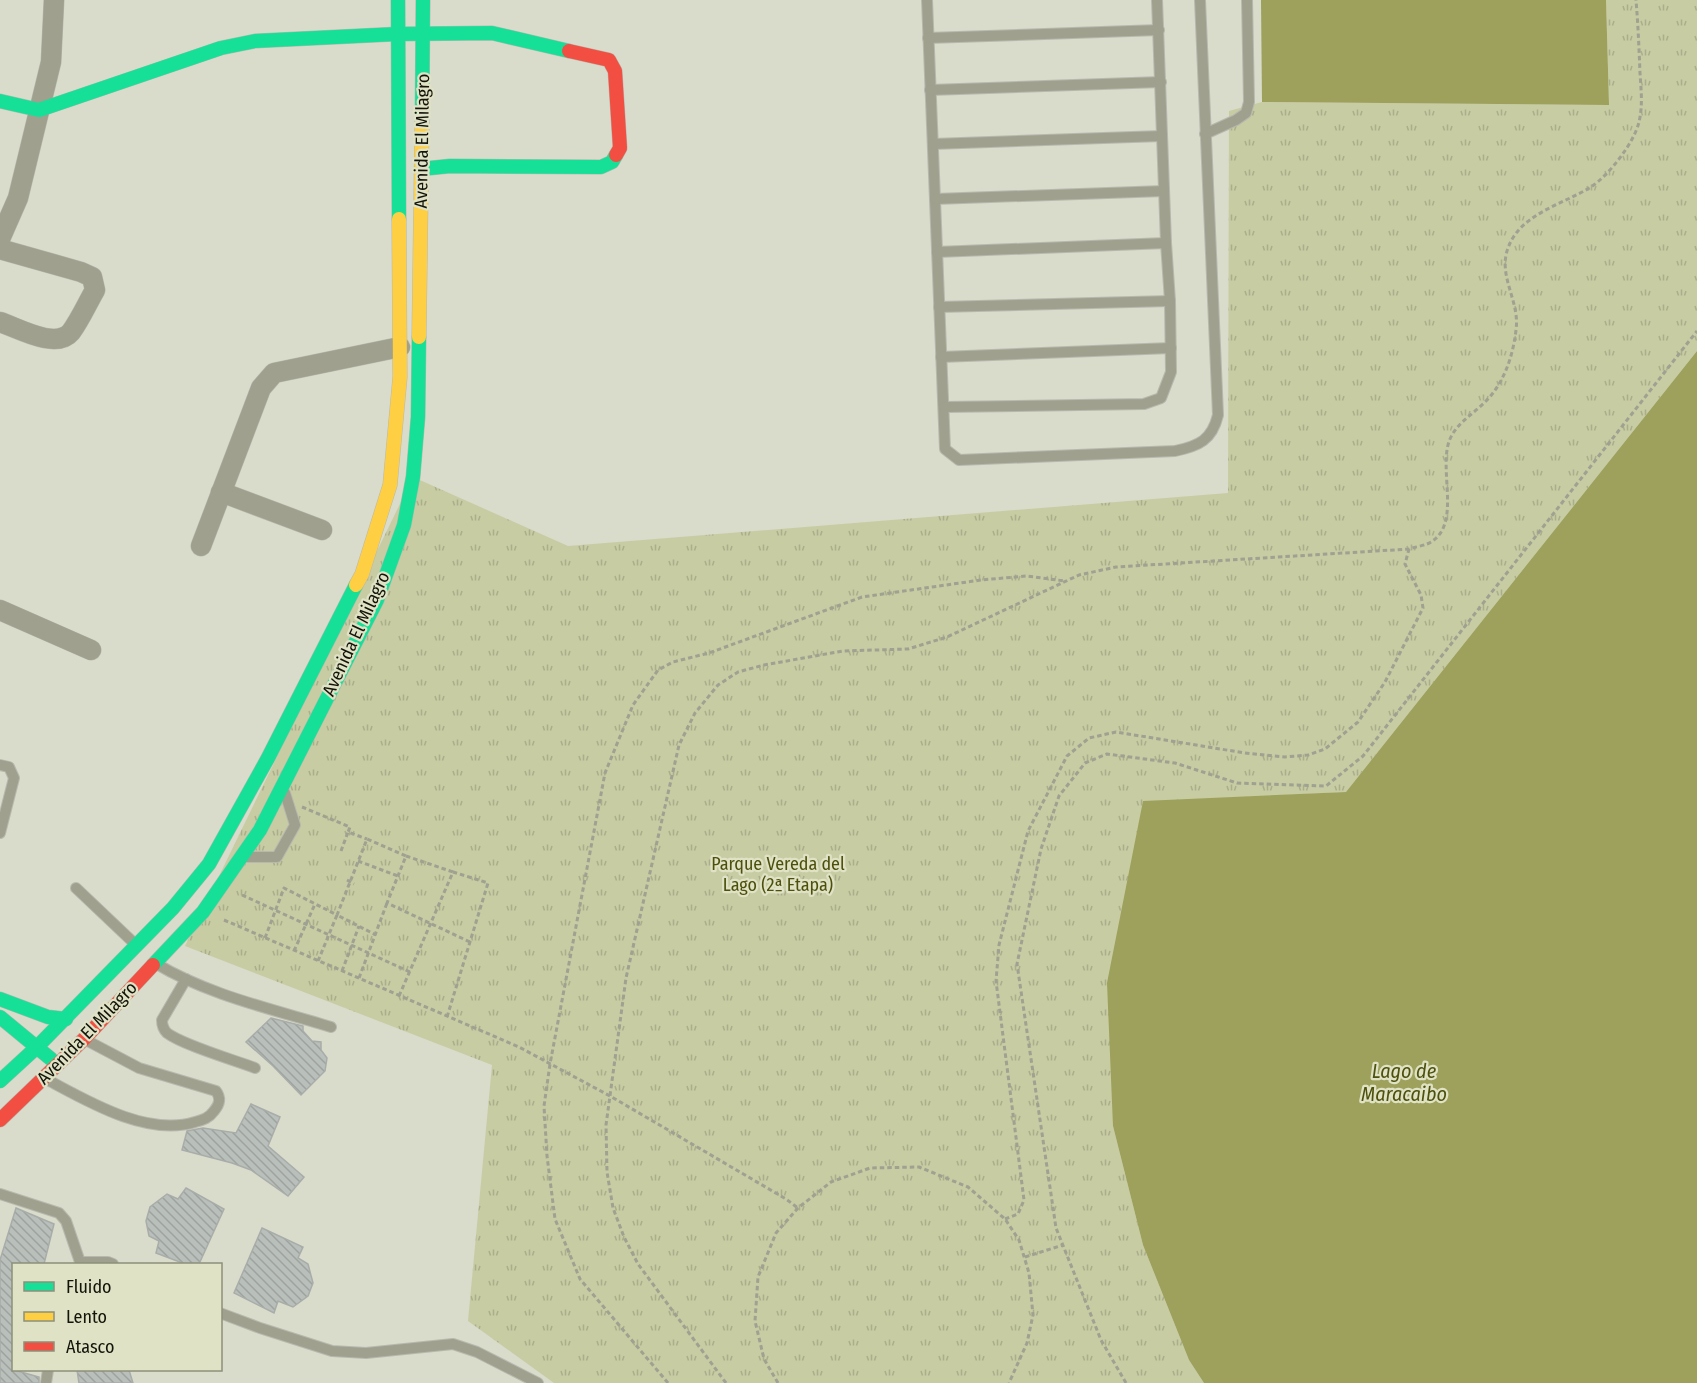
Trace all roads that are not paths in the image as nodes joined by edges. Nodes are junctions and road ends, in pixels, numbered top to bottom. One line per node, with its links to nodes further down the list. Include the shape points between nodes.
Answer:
1 (54, 0): 15 (street, via 51,62)
2 (398, 0): 10 (main road, Avenida El Milagro)
3 (423, 0): 9 (main road, Avenida El Milagro)
4 (927, 0): 11 (lane)
5 (1157, 0): 8 (lane)
6 (1200, 0): 16 (lane)
7 (1247, 0): 16 (lane, via 1246,113)
8 (1159, 30): 11 (lane); 12 (lane)
9 (424, 33): 10 (main road); 19 (main road, Avenida El Milagro); 19 (main road, via 492,33 609,60 615,71 620,148 612,162 601,167)
10 (397, 34): 15 (main road, via 255,41 221,48); 29 (main road, Avenida El Milagro)
11 (928, 38): 13 (lane)
12 (1161, 82): 13 (lane); 17 (lane)
13 (930, 90): 18 (lane)
14 (0, 101): 15 (main road)
15 (39, 110): 22 (street, via 18,198)
16 (1205, 134): 32 (lane, via 1218,415 1215,428 1205,439 1195,447 1175,451 959,460 945,449)
17 (1162, 136): 18 (lane); 20 (lane)
18 (933, 144): 21 (lane)
19 (421, 169): 39 (main road, Avenida El Milagro, via 418,417 404,525 377,600)
20 (1164, 191): 21 (lane); 23 (lane)
21 (935, 199): 25 (lane)
22 (0, 239)
23 (1166, 243): 25 (lane); 26 (lane)
24 (0, 249): 28 (street, via 81,272 92,278 95,290 70,334 61,339 49,340)
25 (937, 252): 27 (lane)
26 (1170, 301): 27 (lane); 30 (lane)
27 (939, 307): 31 (lane)
28 (0, 322)
29 (400, 347): 33 (street, via 273,373 261,388); 43 (main road, Avenida El Milagro, via 390,485 362,574 209,864)
30 (1171, 348): 31 (lane); 32 (lane, via 1171,372 1161,398 1144,404)
31 (942, 357): 32 (lane)
32 (944, 407)
33 (221, 492): 34 (street); 35 (street)
34 (321, 530)
35 (201, 546)
36 (0, 610): 37 (street)
37 (91, 650)
38 (0, 765): 40 (lane, via 9,767 14,778)
39 (283, 786): 41 (main road, Avenida El Milagro); 41 (lane, via 295,825 277,857)
40 (0, 833)
41 (243, 857): 44 (main road, Avenida El Milagro, via 203,912)
42 (76, 888): 43 (lane)
43 (136, 946): 48 (main road, Avenida El Milagro)
44 (155, 963): 45 (lane); 50 (main road, Avenida El Milagro)
45 (186, 979): 49 (lane); 54 (lane, via 162,1026 183,1041)
46 (0, 999): 48 (main road, via 48,1017)
47 (0, 1017): 51 (main road)
48 (66, 1019): 51 (main road, Avenida El Milagro)
49 (331, 1027)
50 (84, 1039): 53 (main road, Avenida El Milagro); 55 (lane, via 139,1068 216,1090 219,1103 208,1118 170,1126 137,1121)
51 (37, 1047): 52 (main road, Avenida El Milagro); 53 (main road)
52 (13, 1060): 55 (main road); 56 (main road, Avenida El Milagro)
53 (57, 1064): 55 (main road, Avenida El Milagro)
54 (255, 1068)
55 (44, 1077): 57 (main road, Avenida El Milagro)
56 (0, 1081)
57 (0, 1120)
58 (0, 1194): 59 (lane, via 59,1213 66,1221)
59 (79, 1263): 60 (lane)
60 (110, 1263)
61 (222, 1314): 62 (lane, via 332,1351 366,1353 453,1344)
62 (538, 1383)

